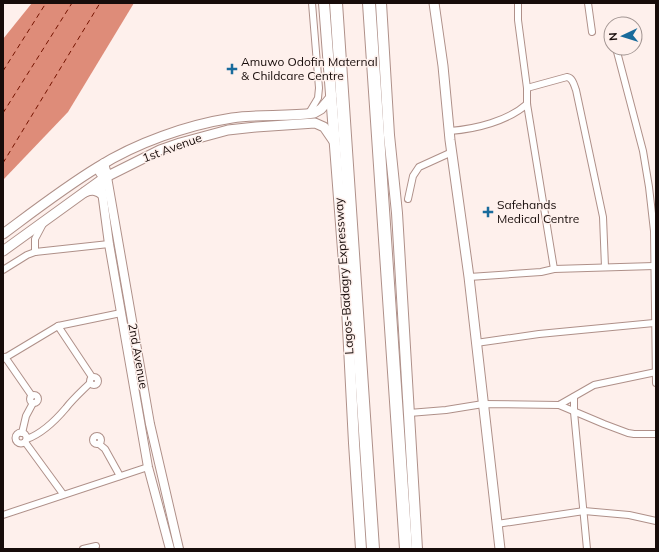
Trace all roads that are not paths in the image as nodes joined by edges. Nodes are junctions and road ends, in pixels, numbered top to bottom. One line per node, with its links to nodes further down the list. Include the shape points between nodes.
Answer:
1 (312, 3): 14 (street, via 319,93)
2 (324, 3): 12 (main road, Lagos-Badagry Expressway)
3 (336, 3): 63 (highway, Lagos-Badagry Expressway)
4 (369, 3): 64 (highway)
5 (381, 3): 46 (main road)
6 (434, 3): 15 (main road)
7 (518, 3): 11 (street)
8 (588, 3): 9 (street)
9 (592, 32)
10 (618, 56): 21 (street, via 643,151)
11 (527, 88): 13 (street); 31 (street, via 567,76 572,81 603,218)
12 (332, 96): 14 (main road, 1st Avenue, via 321,109); 16 (main road, Lagos-Badagry Expressway)
13 (527, 104): 15 (street, via 496,121 471,129); 32 (street)
14 (309, 113): 18 (main road, 1st Avenue, via 249,116 190,127 170,133)
15 (450, 131): 17 (main road)
16 (335, 143): 19 (main road, 1st Avenue, via 324,127 315,123 238,129 173,145); 62 (main road, Lagos-Badagry Expressway)
17 (452, 152): 24 (street, via 419,167 413,176); 34 (main road)
18 (101, 165): 19 (street, 2nd Avenue, via 100,173); 26 (main road, 1st Avenue)
19 (107, 176): 22 (main road, 1st Avenue); 23 (street, 2nd Avenue, via 101,184); 61 (street, 2nd Avenue, via 150,424)
20 (656, 185): 21 (street)
21 (649, 187): 30 (street, via 654,231)
22 (84, 193): 23 (main road, via 91,190); 25 (main road, 1st Avenue)
23 (102, 195): 27 (street, 2nd Avenue)
24 (408, 199)
25 (46, 220): 28 (main road, 1st Avenue); 29 (street, via 35,239)
26 (3, 234)
27 (109, 244): 29 (street); 35 (street, 2nd Avenue)
28 (3, 251)
29 (35, 252): 33 (street)
30 (654, 266): 31 (street); 36 (street)
31 (605, 267): 32 (street)
32 (554, 269): 34 (street)
33 (3, 270)
34 (469, 277): 38 (main road)
35 (121, 313): 37 (street); 51 (street, 2nd Avenue)
36 (654, 323): 38 (street, via 539,334); 40 (street)
37 (58, 326): 39 (street); 49 (street, via 91,380 52,424)
38 (476, 344): 43 (main road)
39 (4, 358): 47 (street, via 32,396 30,401 33,403 26,416)
40 (656, 372): 41 (street); 42 (street, via 594,385)
41 (656, 383)
42 (574, 397): 44 (street); 45 (street)
43 (483, 404): 44 (street); 46 (street); 57 (main road)
44 (559, 405): 45 (street)
45 (574, 412): 48 (street, via 634,434); 54 (street)
46 (409, 413): 65 (main road)
47 (22, 433): 49 (street); 49 (street, via 18,433 16,440 22,444)
48 (656, 434)
49 (26, 440): 53 (street)
50 (99, 444): 52 (street, via 105,449)
51 (148, 467): 52 (street); 60 (street, 2nd Avenue)
52 (120, 476): 53 (street)
53 (63, 494): 55 (street)
54 (584, 511): 56 (street); 57 (street); 67 (street)
55 (4, 512)
56 (656, 521)
57 (497, 524): 66 (main road)
58 (96, 546): 59 (street)
59 (83, 549)
60 (170, 549)
61 (179, 549)
62 (361, 549)
63 (373, 549)
64 (406, 549)
65 (417, 549)
66 (500, 549)
67 (587, 549)

